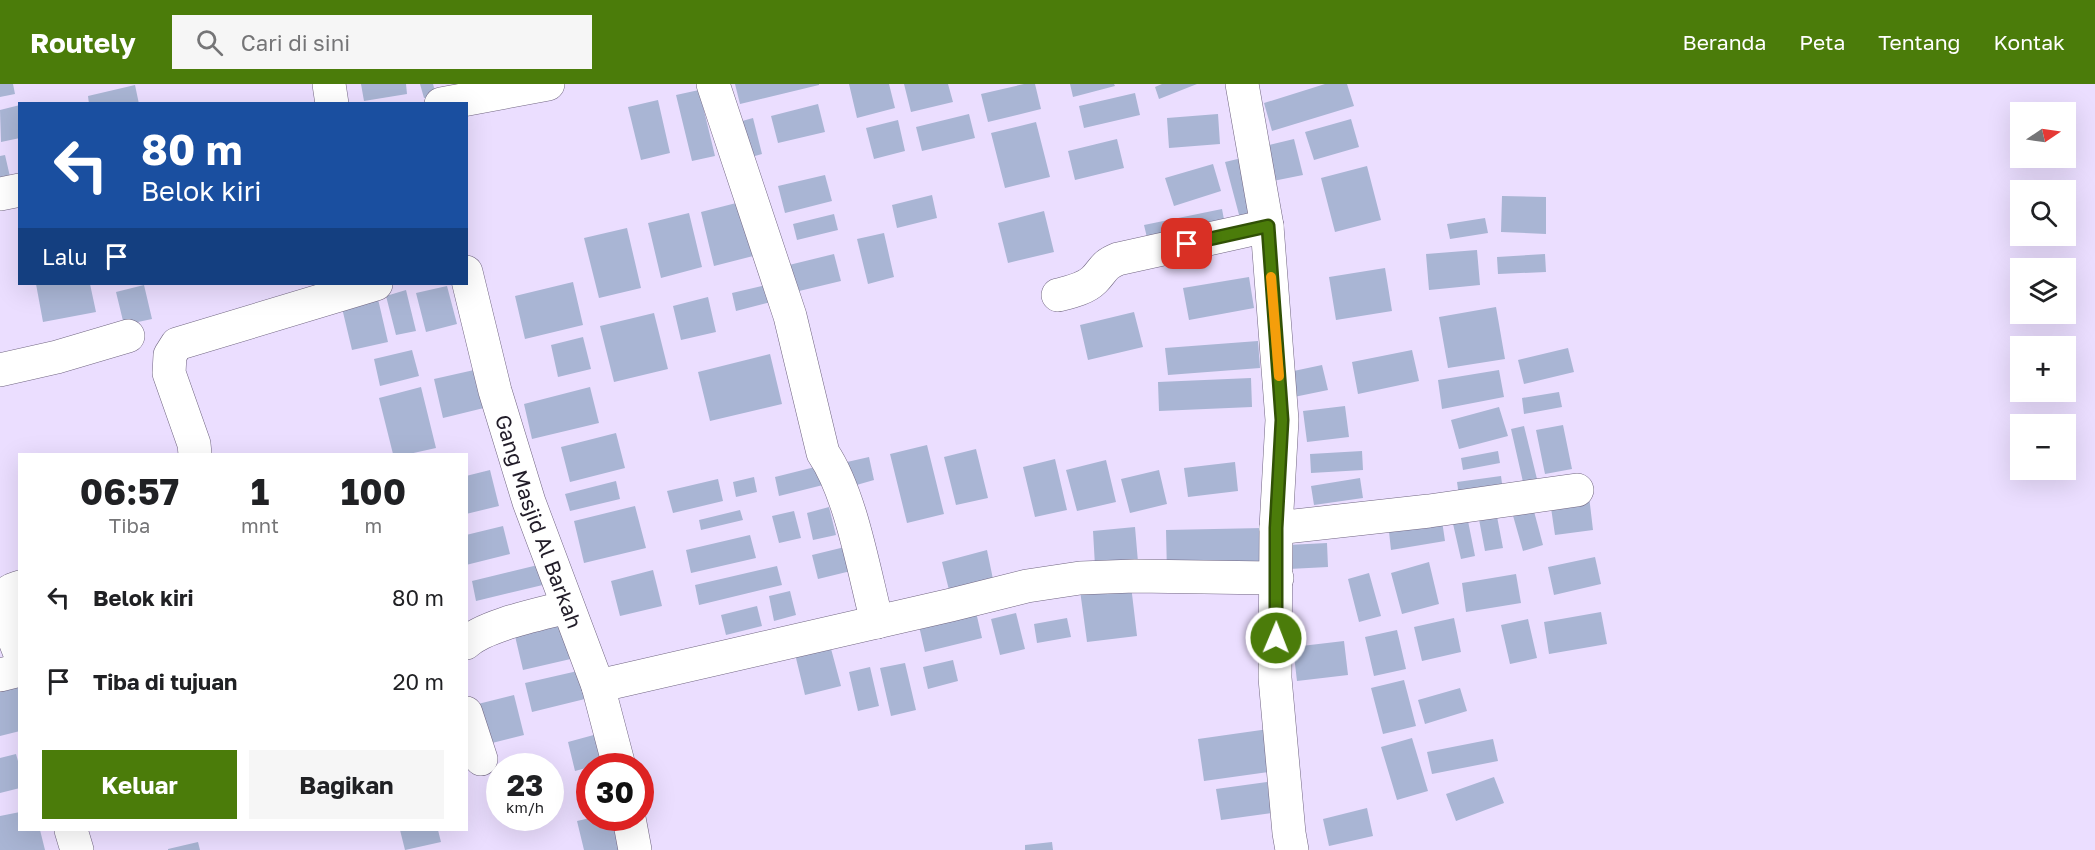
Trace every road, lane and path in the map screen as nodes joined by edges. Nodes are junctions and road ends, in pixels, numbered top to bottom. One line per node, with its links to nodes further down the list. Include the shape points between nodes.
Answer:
1 (329, 84): 6 (street)
2 (436, 84): 7 (street)
3 (548, 84): 8 (street)
4 (713, 84): 23 (street, via 790,316 823,453 832,466 851,519)
5 (1242, 84): 11 (street)
6 (332, 102)
7 (440, 102)
8 (451, 102)
9 (18, 190): 10 (street)
10 (0, 194)
11 (1268, 226): 14 (street, via 1118,259 1102,267 1090,283); 19 (street, via 1282,420)
12 (468, 280): 22 (street, Gang Masjid Al Barkah, via 498,403)
13 (373, 285): 17 (street, via 177,344 170,355 169,373)
14 (1058, 295)
15 (128, 336): 16 (street)
16 (0, 369)
17 (195, 453)
18 (1577, 490): 19 (street)
19 (1276, 528): 20 (street)
20 (1277, 578): 23 (street, via 1080,578 1027,586); 36 (street, via 1275,678)
21 (18, 588): 25 (street, via 9,591 4,602)
22 (567, 607): 24 (street, via 501,626); 28 (street, Gang Masjid Al Barkah)
23 (877, 622): 28 (street)
24 (468, 641)
25 (18, 649)
26 (18, 670): 27 (street)
27 (0, 675)
28 (598, 686): 30 (street, Gang Masjid Al Barkah)
29 (468, 719): 31 (street)
30 (616, 753)
31 (481, 759)
32 (71, 831): 34 (street)
33 (631, 831): 35 (street)
34 (77, 850)
35 (635, 850)
36 (1292, 850)

